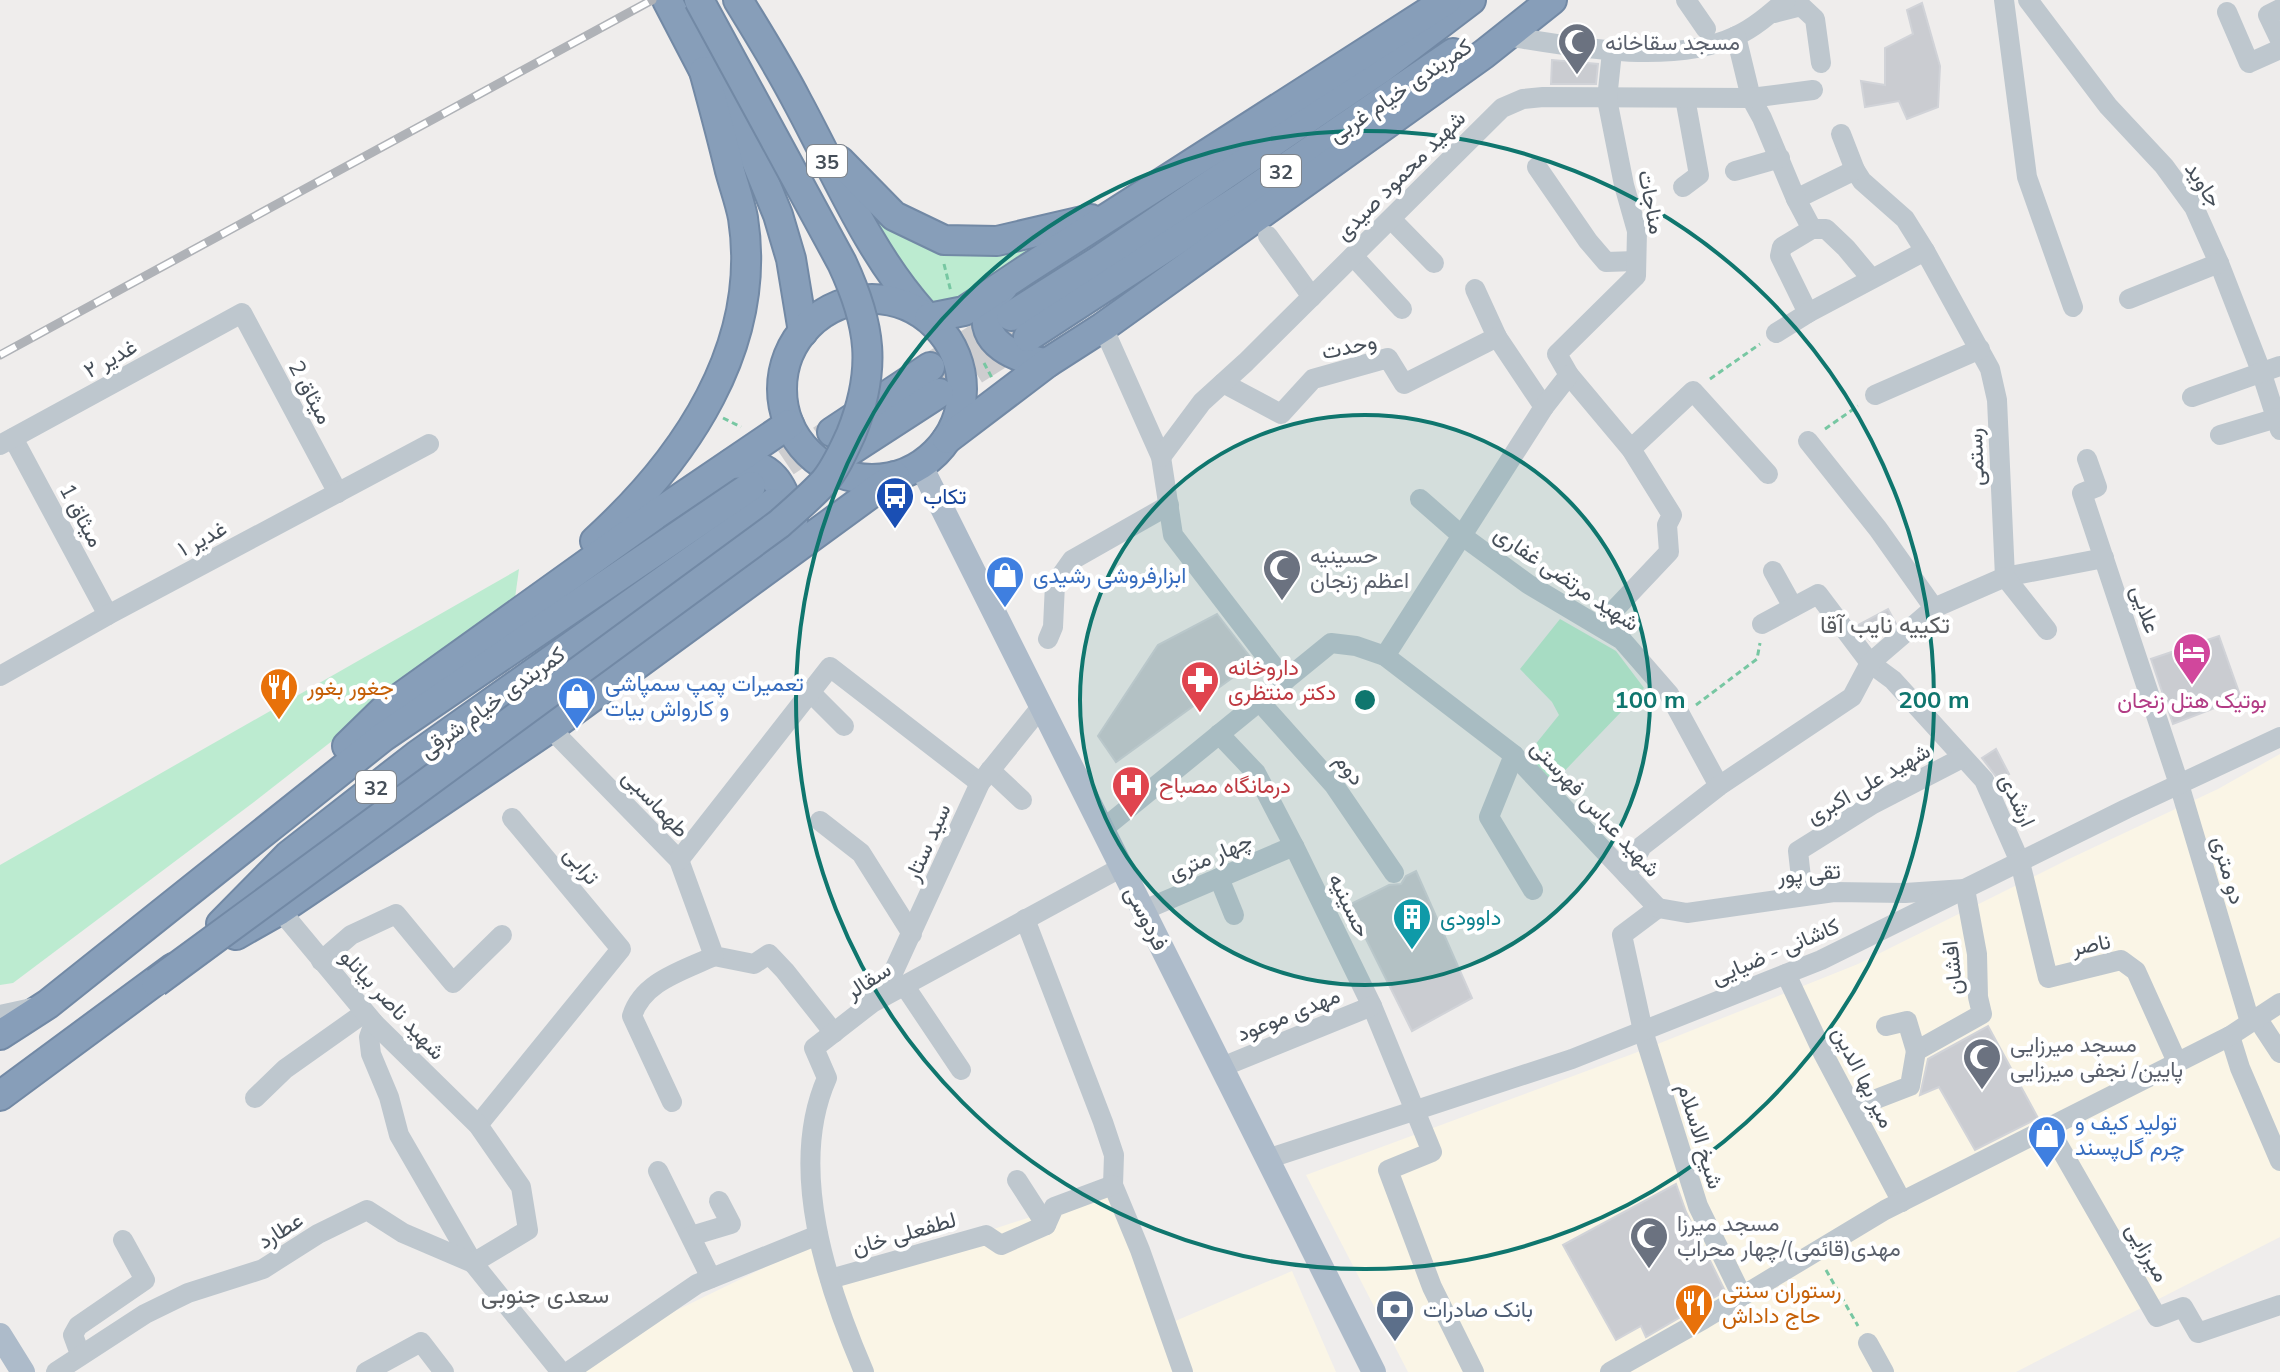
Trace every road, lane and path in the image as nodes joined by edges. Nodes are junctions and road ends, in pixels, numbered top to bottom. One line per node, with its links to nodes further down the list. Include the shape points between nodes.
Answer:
1 (667, 0): 22 (highway)
2 (699, 0): 140 (highway, bridge, via 861,305 869,371 859,413 837,462 808,499 779,524)
3 (738, 0): 27 (highway, 35)
4 (1447, 0): 35 (highway)
5 (1471, 0): 6 (highway, کمربندی خیام غربی / 32, via 1379,70 1098,261 1019,327 1240,199)
6 (1531, 0)
7 (1552, 0): 16 (highway)
8 (1686, 0): 15 (street)
9 (1786, 0): 14 (street)
10 (2004, 0): 49 (street, via 2027,177)
11 (2028, 0): 43 (street, جاوید, via 2108,106 2187,196)
12 (2280, 9): 18 (street, via 2268,15)
13 (2227, 12): 19 (street, via 2249,63)
14 (1770, 14): 17 (street); 21 (street, via 1801,6 1815,19)
15 (1706, 29)
16 (1506, 36): 20 (street); 54 (highway)
17 (1736, 36): 20 (street, via 1695,48); 25 (street)
18 (2280, 40)
19 (2280, 49)
20 (1612, 52): 26 (street, مناجات)
21 (1821, 63)
22 (704, 71): 55 (highway, via 754,156 778,215); 93 (highway, via 743,217 743,290 724,371 663,471 615,523)
23 (1813, 90): 25 (street, شهید محمود صیدی)
24 (1685, 98): 25 (street, شهید محمود صیدی); 26 (street, شهید محمود صیدی); 33 (street, via 1699,175)
25 (1751, 98): 29 (street)
26 (1607, 99): 36 (street, شهید محمود صیدی, via 1543,97 1502,108); 41 (street, مناجات, via 1637,231)
27 (812, 130): 35 (highway, via 894,216 944,240 997,241); 53 (highway, 35, via 861,226)
28 (1841, 134): 31 (street)
29 (1780, 158): 32 (street); 34 (street)
30 (1537, 167): 41 (street, via 1606,262)
31 (1855, 170): 34 (street); 39 (street, رستمی, via 1905,219)
32 (1735, 171)
33 (1683, 187)
34 (1796, 199): 37 (street)
35 (1119, 211): 45 (highway)
36 (1391, 219): 40 (street, شهید محمود صیدی); 42 (street)
37 (1812, 229): 44 (street, via 1826,229); 52 (street, via 1782,247 1780,256)
38 (1268, 236): 47 (street)
39 (1925, 251): 44 (street); 58 (street, رستمی)
40 (1353, 256): 47 (street, شهید محمود صیدی); 50 (street)
41 (1636, 261): 61 (street, مناجات, via 1636,276 1557,354)
42 (1434, 263)
43 (2219, 263): 48 (street); 60 (street, جاوید)
44 (1871, 278): 52 (street)
45 (1007, 282): 53 (highway, via 964,311); 59 (highway, via 990,304 987,321 993,340 1014,356)
46 (1475, 289): 57 (street)
47 (1312, 297): 63 (street, شهید محمود صیدی)
48 (2129, 299)
49 (2073, 307)
50 (1402, 309)
51 (242, 313): 72 (street, غدیر ۲); 82 (street, میثاق 2)
52 (1808, 313): 56 (street)
53 (927, 317): 55 (highway, via 901,303 861,300 823,313); 71 (highway, via 944,334 961,375 962,397)
54 (1103, 327): 59 (highway); 77 (street)
55 (803, 332): 68 (highway, via 783,376)
56 (1776, 333): 64 (path)
57 (1497, 337): 63 (street, وحدت, via 1404,384 1388,358 1313,379 1281,414); 67 (street)
58 (1980, 349): 65 (street); 89 (street, رستمی, via 1997,400)
59 (1047, 363): 71 (highway)
60 (2271, 369): 66 (street); 69 (street, جاوید)
61 (1569, 375): 67 (street); 76 (street)
62 (934, 380): 74 (highway)
63 (1223, 383): 77 (street, شهید محمود صیدی)
64 (1693, 391): 76 (street); 81 (street)
65 (1875, 395): 73 (path)
66 (2192, 397)
67 (1544, 407): 85 (street)
68 (789, 424): 79 (highway); 80 (highway, via 822,463 845,474 870,479)
69 (2278, 424): 70 (street)
70 (2220, 435)
71 (947, 439): 80 (highway)
72 (7, 441): 92 (street, میثاق 1)
73 (1808, 441): 91 (street)
74 (840, 442)
75 (429, 444): 82 (street, غدیر ۱)
76 (1631, 449): 95 (street, via 1672,515 1667,525 1669,552)
77 (1161, 457): 84 (street)
78 (2087, 459): 86 (street, علایی, via 2097,487 2082,493)
79 (731, 464): 87 (highway, via 761,466 779,482 793,521 789,543); 93 (highway)
80 (908, 470): 87 (highway); 104 (main road, فردوسی)
81 (1768, 474)
82 (338, 493): 92 (street, غدیر ۱)
83 (1420, 499): 85 (street, شهید مرتضی غفاری)
84 (1169, 505): 97 (street, via 1072,560 1055,584); 101 (street, via 1173,535 1230,618)
85 (1461, 535): 95 (street, شهید مرتضی غفاری, via 1528,584); 98 (street)
86 (2104, 558): 89 (street); 113 (street, علایی)
87 (777, 561): 107 (highway)
88 (1773, 571): 90 (street)
89 (2005, 577): 91 (street); 96 (street)
90 (1793, 607): 94 (street, ارشدی); 99 (street, ارشدی, via 1818,594)
91 (1934, 608): 99 (street)
92 (108, 615): 100 (street, غدیر ۱)
93 (511, 618): 122 (highway, via 387,707)
94 (1762, 624): 105 (path, via 1757,659)
95 (1600, 625): 105 (street, شهید مرتضی غفاری, via 1622,640)
96 (2047, 630)
97 (1048, 639)
98 (1385, 656): 101 (street, via 1331,643); 110 (street, شهید عباس فهرستی)
99 (1870, 663): 111 (street, ارشدی, via 1893,680); 114 (street, via 1852,697)
100 (0, 676)
101 (1285, 681): 103 (street)
102 (810, 692): 106 (street); 112 (street, via 830,667); 120 (street)
103 (1260, 702): 108 (street); 124 (street, دوم, via 1334,785)
104 (1041, 707): 112 (street, سید ستار); 118 (main road, فردوسی)
105 (1682, 715): 114 (street, شهید مرتضی غفاری)
106 (844, 726)
107 (550, 728): 120 (street, طهماسبی); 131 (highway)
108 (1219, 734): 118 (street); 119 (street, حسینیه, via 1256,773)
109 (2280, 737): 113 (street, کاشانی - ضیایی)
110 (1514, 755): 125 (street, شهید عباس فهرستی); 128 (street, via 1489,817)
111 (1962, 758): 121 (street, ارشدی, via 1984,780); 129 (street, شهید علی اکبری, via 1798,851)
112 (985, 776): 115 (street); 135 (street, سید ستار)
113 (2179, 784): 121 (street, کاشانی - ضیایی); 148 (street, دو متری, via 2234,971)
114 (1719, 786): 125 (street, via 1642,846)
115 (1022, 800)
116 (512, 818): 165 (street, ترابی, via 621,949)
117 (820, 821): 135 (street, via 861,853)
118 (1103, 829): 123 (main road, فردوسی)
119 (1294, 846): 126 (street, چهار متری); 145 (street, حسینیه)
120 (679, 860): 137 (street, طهماسبی)
121 (2020, 862): 127 (street, کاشانی - ضیایی); 157 (street, ناصر, via 2048,978 2121,960 2136,971)
122 (222, 866): 140 (highway, کمربندی خیام شرقی / 32, via 383,737 762,494 289,855 207,939); 144 (highway, کمربندی خیام شرقی / 32)
123 (1122, 867): 132 (main road, فردوسی); 134 (street, سقالر)
124 (1394, 873)
125 (1627, 875): 130 (street, شهید عباس فهرستی)
126 (1219, 878): 132 (street, چهار متری); 133 (street)
127 (1965, 889): 129 (street, تقی پور); 139 (street, کاشانی - ضیایی); 155 (street, افشان, via 1982,1014)
128 (1533, 890)
129 (1803, 896): 130 (street, تقی پور, via 1687,913)
130 (1658, 908): 150 (street, شهید عباس فهرستی, via 1622,935)
131 (280, 910): 138 (street, شهید ناصر بیانلو); 140 (highway)
132 (1144, 910): 158 (main road, فردوسی)
133 (1234, 915)
134 (1025, 919): 141 (street, سقالر); 171 (street, via 1114,1155)
135 (912, 934): 142 (street, سید ستار, via 891,977 875,989)
136 (502, 935): 138 (street, via 453,983 396,914 351,935)
137 (714, 956): 151 (street, via 754,964 769,954); 162 (street, via 651,986 632,1016)
138 (321, 961): 147 (street, شهید ناصر بیانلو)
139 (1786, 974): 150 (street, کاشانی - ضیایی); 163 (street, میر بها الدین)
140 (156, 982): 160 (highway, کمربندی خیام شرقی / 32)
141 (904, 985): 142 (street, سقالر); 159 (street)
142 (872, 1003): 151 (street, سقالر)
143 (2280, 1003): 148 (street)
144 (48, 1004): 146 (street); 152 (highway, کمربندی خیام شرقی / 32); 154 (highway)
145 (1372, 1006): 158 (street, مهدی موعود); 164 (street, حسینیه)
146 (0, 1015)
147 (369, 1018): 161 (street, via 285,1069); 165 (street, شهید ناصر بیانلو); 179 (street, via 371,1054 399,1135)
148 (2254, 1020): 153 (street); 156 (street, دو متری)
149 (1886, 1026): 155 (street, via 1907,1021)
150 (1643, 1031): 164 (street, کاشانی - ضیایی); 182 (street, شیخ الاسلام, via 1698,1206)
151 (834, 1033): 175 (street, سقالر, via 814,1048 827,1078 816,1102 809,1149)
152 (0, 1035)
153 (2230, 1036): 157 (street); 168 (street)
154 (0, 1051)
155 (1916, 1051): 163 (street, via 1910,1086)
156 (2280, 1053)
157 (2177, 1062): 166 (street)
158 (1222, 1067): 167 (main road, فردوسی)
159 (961, 1070)
160 (0, 1096)
161 (255, 1098)
162 (672, 1102)
163 (1853, 1108): 173 (street, میر بها الدین)
164 (1416, 1110): 167 (street, کاشانی - ضیایی); 194 (street, حسینیه, via 1432,1152 1388,1170 1432,1287)
165 (478, 1125): 179 (street, شهید ناصر بیانلو, via 521,1187 528,1230)
166 (2048, 1127): 173 (street); 183 (street, میرزایی, via 2157,1317 2183,1307 2198,1333)
167 (1267, 1159): 193 (main road, فردوسی)
168 (2280, 1161)
169 (658, 1171): 176 (street)
170 (1017, 1180): 174 (street)
171 (1113, 1185): 174 (street, لطفعلی خان, via 1054,1207); 192 (street)
172 (719, 1201): 176 (street, via 731,1224)
173 (1902, 1202): 178 (street)
174 (1046, 1225): 181 (street, لطفعلی خان, via 1001,1245 986,1235)
175 (818, 1235): 180 (street); 181 (street)
176 (691, 1236): 180 (street)
177 (123, 1240): 185 (street, via 145,1280 78,1326 73,1335)
178 (1816, 1252): 182 (street); 184 (path)
179 (473, 1263): 185 (street, عطارد, via 403,1233 367,1210 263,1269 188,1293 145,1314); 189 (street)
180 (711, 1278): 190 (street)
181 (830, 1279): 191 (street)
182 (1742, 1296): 195 (street)
183 (2280, 1305)
184 (1868, 1343): 196 (street)
185 (80, 1354): 186 (street, عطارد)
186 (56, 1372)
187 (366, 1372): 188 (street, via 421,1342)
188 (444, 1372)
189 (561, 1372)
190 (568, 1372)
191 (864, 1372)
192 (1183, 1372)
193 (1374, 1372)
194 (1474, 1372)
195 (1610, 1372)
196 (1884, 1372)

